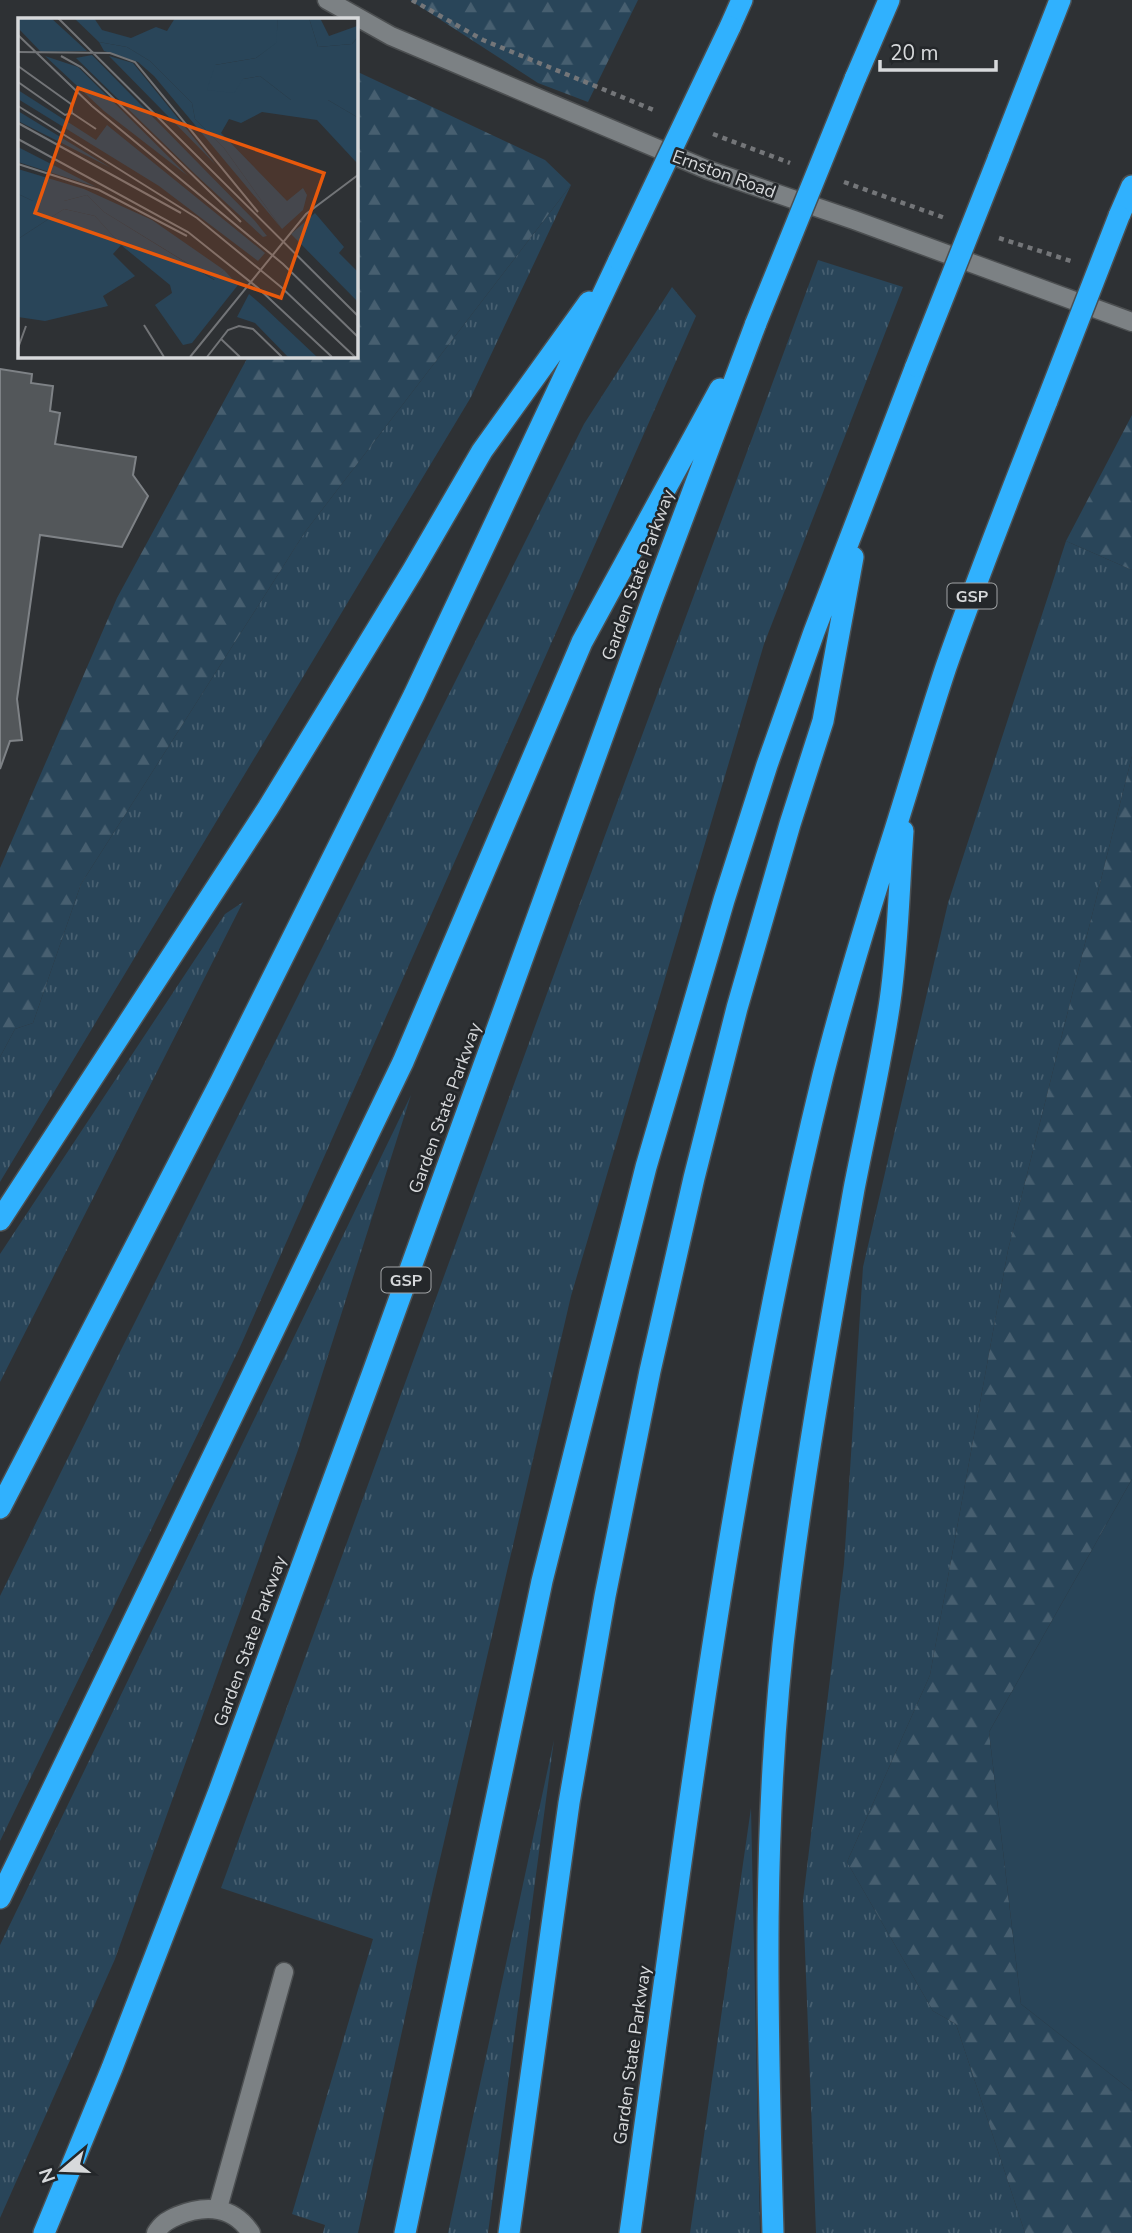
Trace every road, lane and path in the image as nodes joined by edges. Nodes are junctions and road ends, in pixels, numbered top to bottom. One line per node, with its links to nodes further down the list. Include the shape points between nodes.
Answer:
1 (327, 0): 15 (street, Ernston Road, via 391,36 708,170)
2 (412, 0): 6 (path, via 483,40)
3 (742, 0): 13 (highway, bridge)
4 (889, 0): 16 (highway, Garden State Parkway / GSP, bridge)
5 (1060, 0): 17 (highway, bridge)
6 (662, 113)
7 (700, 129): 8 (path)
8 (802, 167)
9 (841, 181): 11 (path)
10 (1132, 186): 18 (highway, Garden State Parkway / GSP, bridge, via 992,541)
11 (955, 222)
12 (993, 235): 14 (path)
13 (619, 260): 19 (highway, via 482,451 268,808); 20 (highway, via 414,695)
14 (1082, 264)
15 (1132, 321)
16 (756, 323): 21 (highway, via 582,642 403,1062); 24 (highway, Garden State Parkway / GSP, via 219,1791)
17 (863, 503): 27 (highway, via 767,765 646,1167 542,1581); 28 (highway, via 823,721 737,1008 650,1371 571,1790)
18 (906, 794): 29 (highway, Garden State Parkway / GSP, via 824,1072 765,1344 708,1682); 30 (highway, via 890,1000 806,1479 781,1679 768,1867)
19 (0, 1220)
20 (0, 1508)
21 (0, 1898)
22 (284, 1972): 23 (street)
23 (218, 2208): 25 (street, via 192,2210 162,2223); 26 (street, via 244,2222)
24 (44, 2233)
25 (156, 2233)
26 (251, 2233)
27 (405, 2233)
28 (509, 2233)
29 (630, 2233)
30 (773, 2233)

